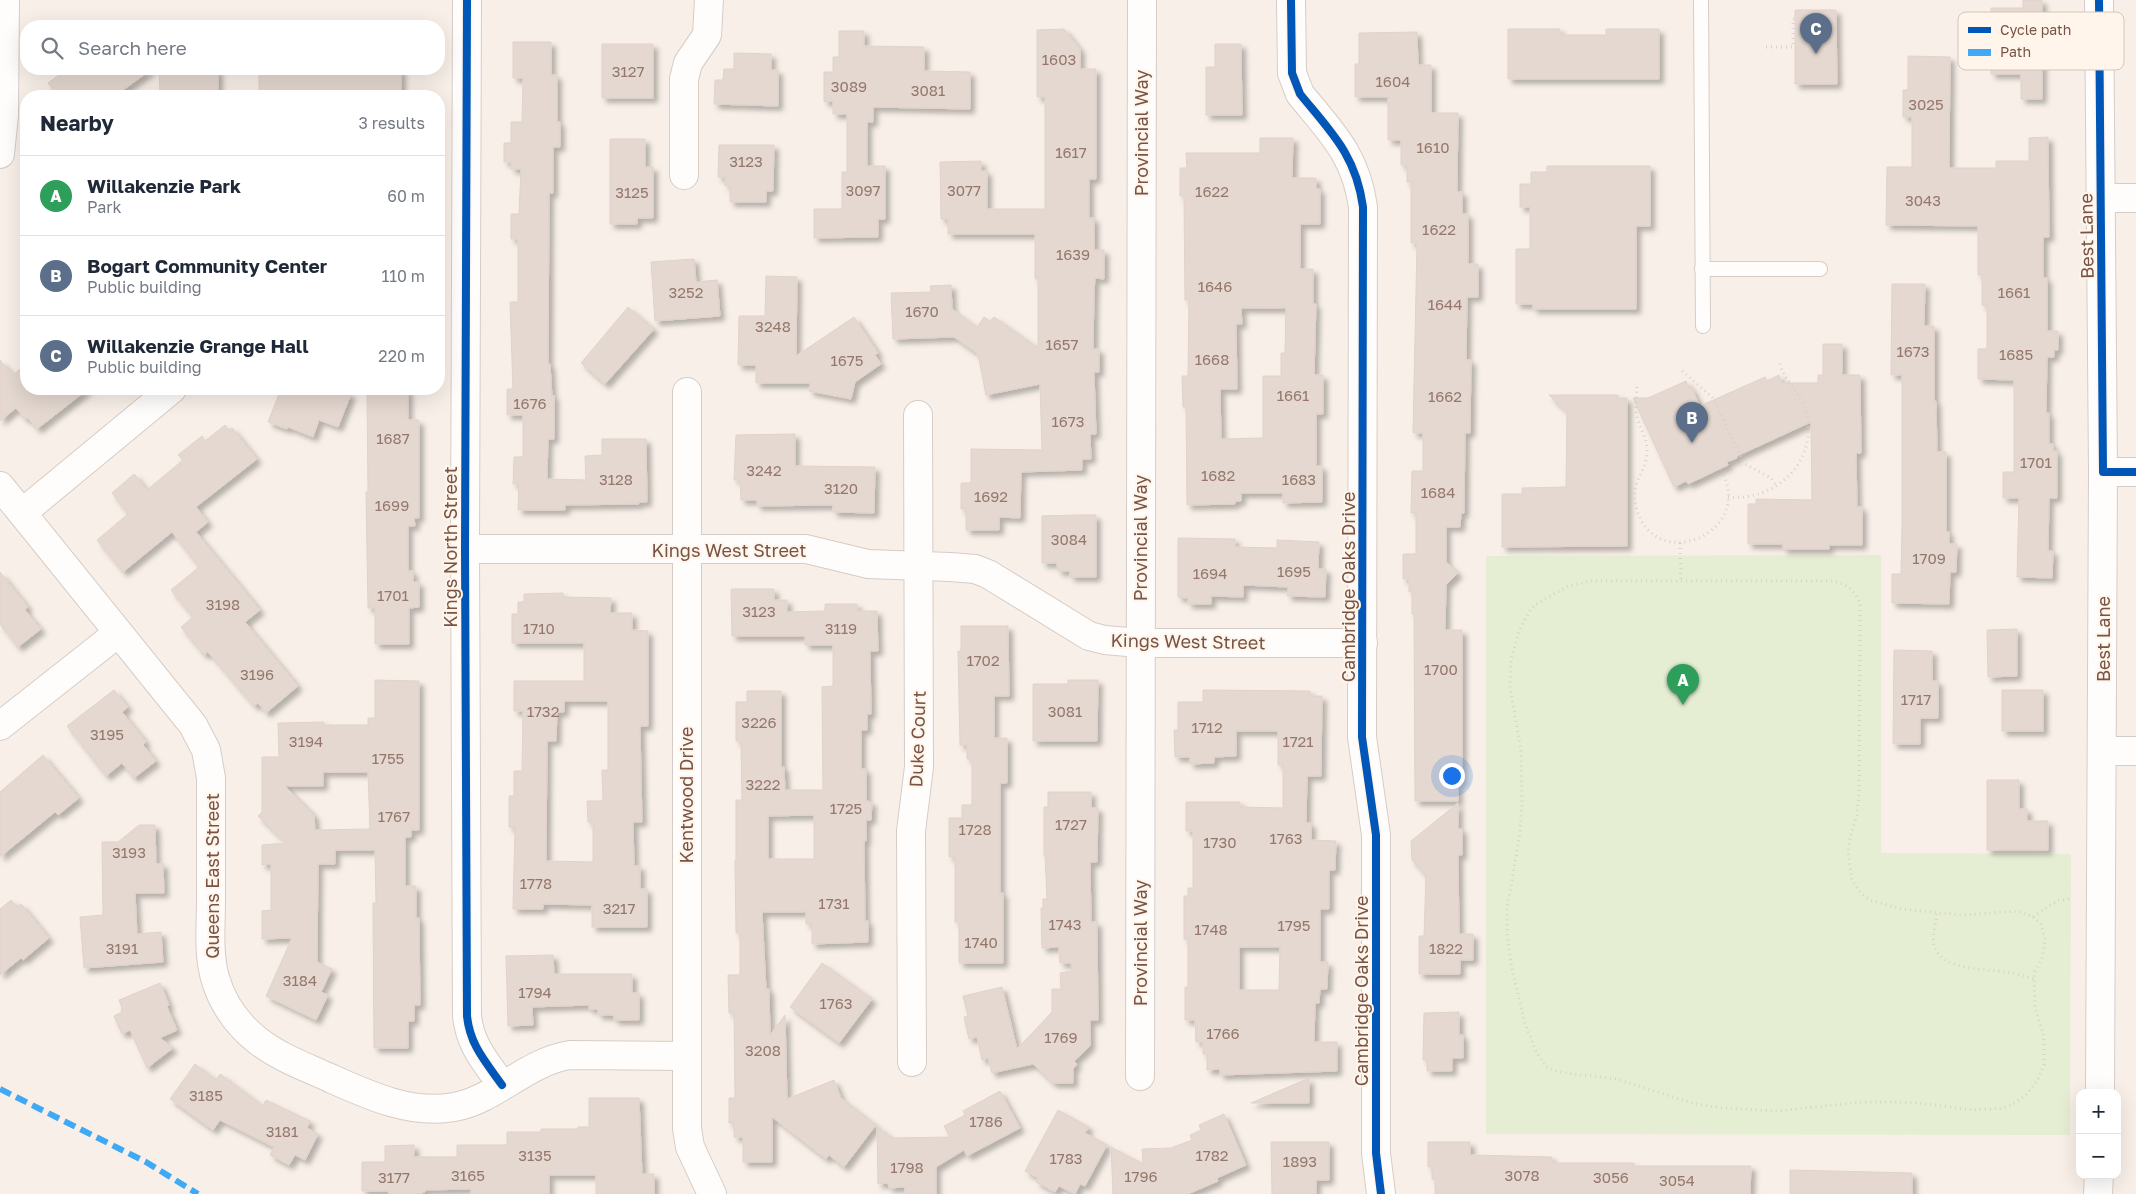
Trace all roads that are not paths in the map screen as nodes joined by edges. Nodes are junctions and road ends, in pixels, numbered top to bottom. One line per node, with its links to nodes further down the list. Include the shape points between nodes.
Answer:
1 (5, 0): 8 (street, via 4,115)
2 (467, 0): 23 (street, Kings North Street)
3 (709, 0): 9 (street, via 707,35 688,63 684,80)
4 (1142, 0): 26 (street, Provincial Way)
5 (1291, 0): 27 (street, Cambridge Oaks Drive, via 1295,84 1346,152 1357,176 1363,206)
6 (1701, 0): 13 (lane)
7 (2099, 70): 10 (street, Best Lane)
8 (0, 154)
9 (684, 175)
10 (2100, 198): 11 (street, Best Lane); 18 (street, Best Lane)
11 (2136, 198)
12 (1820, 269): 13 (lane)
13 (1702, 270): 14 (lane)
14 (1703, 326)
15 (686, 392): 22 (street, Kentwood Drive)
16 (165, 395): 21 (street)
17 (918, 415): 24 (street, Duke Court)
18 (2103, 472): 19 (street); 29 (street, Best Lane)
19 (2136, 472)
20 (0, 486): 21 (street, Queens East Street)
21 (22, 513): 25 (street, Queens East Street)
22 (686, 549): 23 (street, Kings West Street); 24 (street, Kings West Street, via 806,549 868,564); 31 (street, Kentwood Drive)
23 (465, 550): 34 (street, Kings North Street, via 467,1016 474,1046)
24 (918, 567): 26 (street, Kings West Street, via 950,567 988,574 1089,636); 32 (street, Duke Court, via 919,767 911,831)
25 (118, 633): 28 (street); 34 (street, Queens East Street, via 193,724 206,750 211,778 212,965 232,1014 256,1039 280,1055 402,1105 435,1110 455,1107)
26 (1140, 643): 27 (street, Kings West Street); 33 (street, Provincial Way)
27 (1363, 643): 38 (street, Cambridge Oaks Drive, via 1362,737 1376,835 1376,1153)
28 (0, 726)
29 (2102, 751): 30 (street); 35 (street, Best Lane)
30 (2136, 751)
31 (686, 1056): 34 (street, Queens East Street, via 570,1055 549,1060); 37 (street, Kentwood Drive, via 688,1138)
32 (912, 1062)
33 (1140, 1076)
34 (502, 1085)
35 (2100, 1089)
36 (2099, 1179): 39 (street)
37 (712, 1194)
38 (1381, 1194)
39 (2098, 1194)

